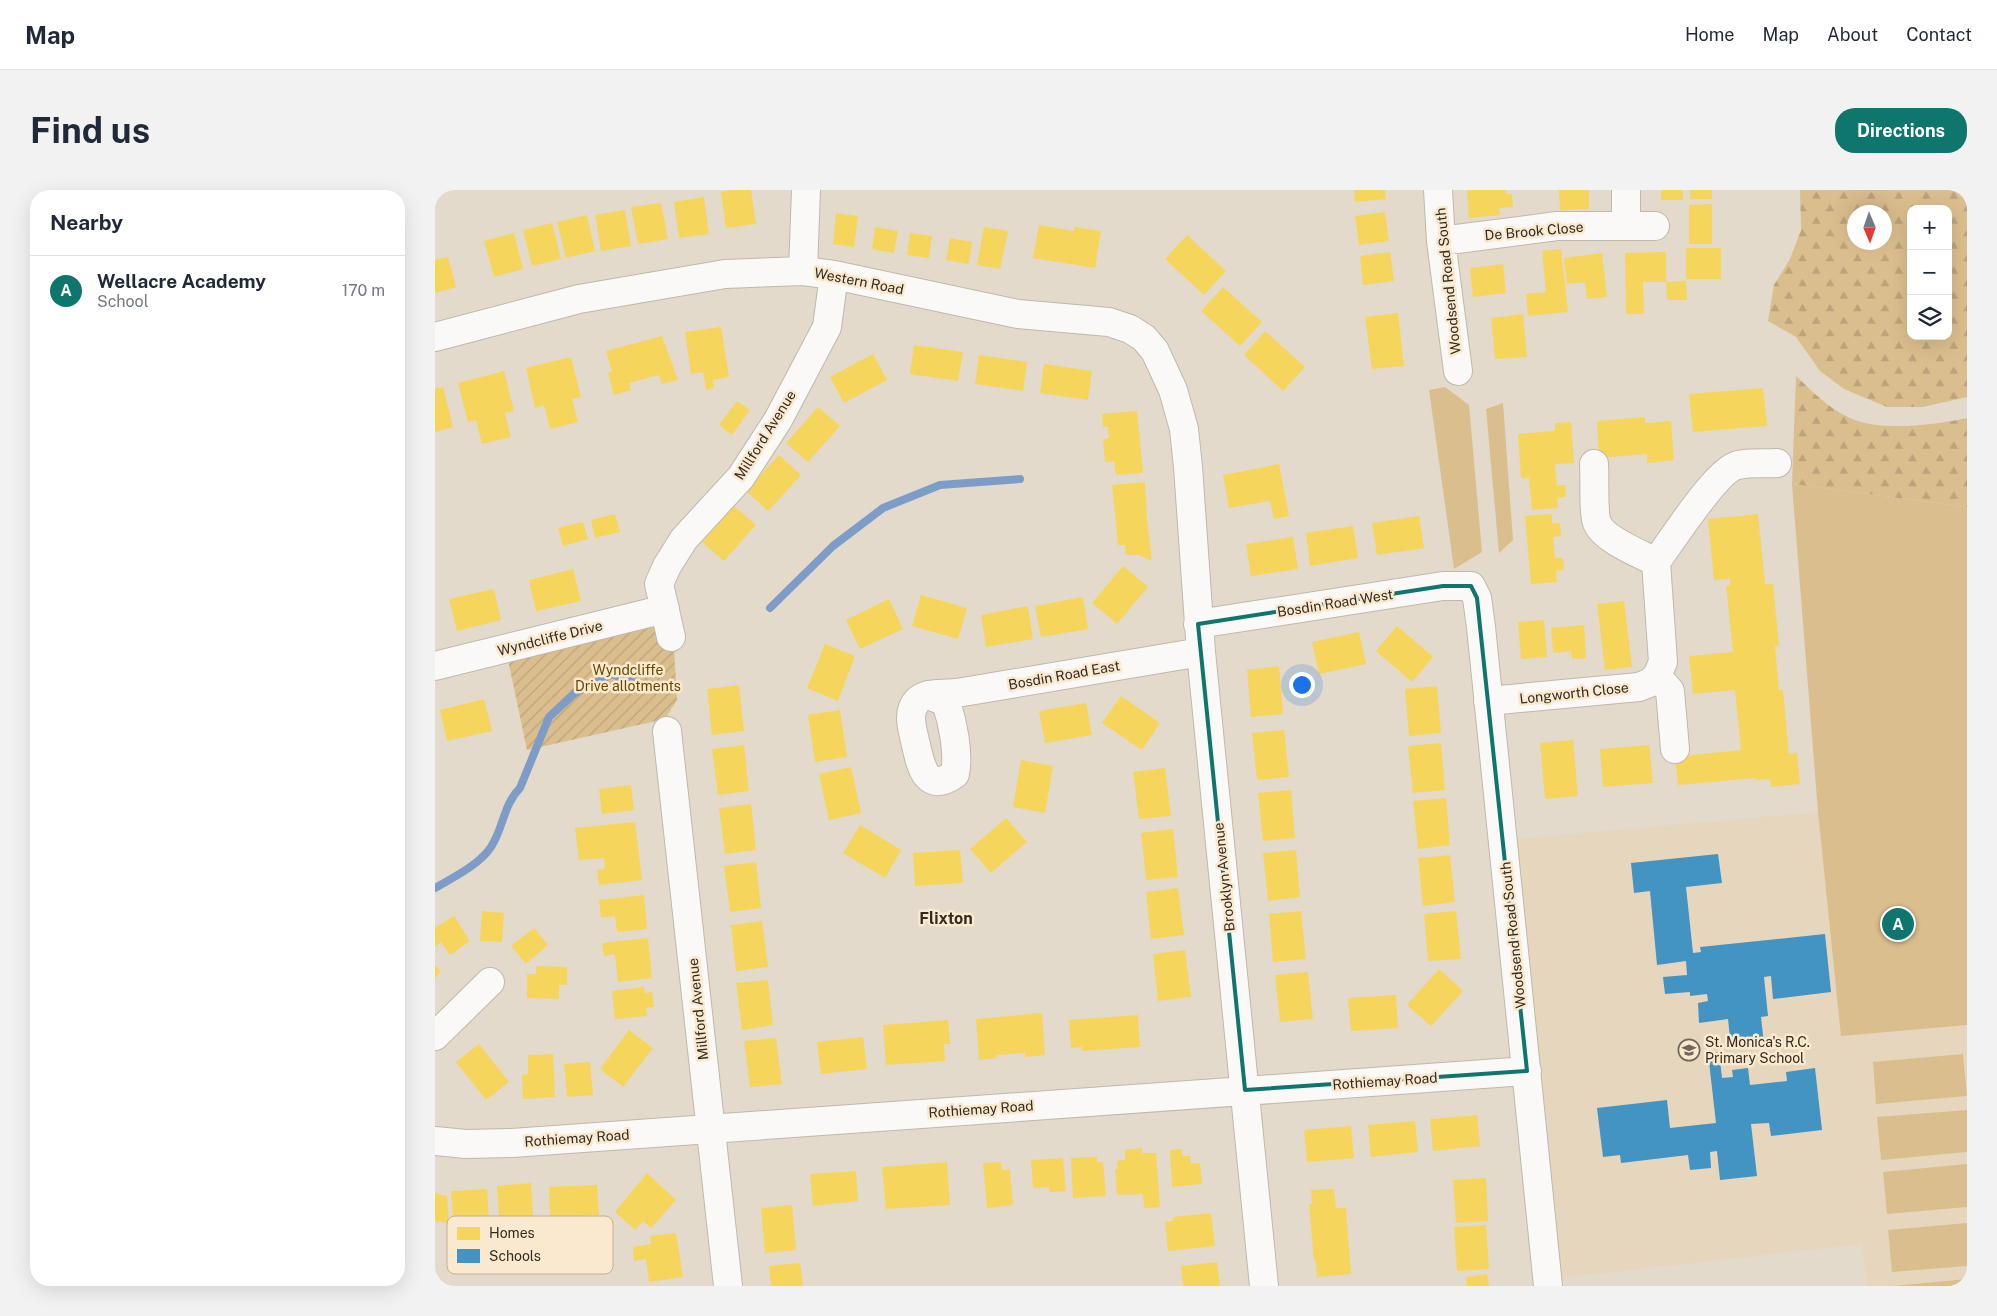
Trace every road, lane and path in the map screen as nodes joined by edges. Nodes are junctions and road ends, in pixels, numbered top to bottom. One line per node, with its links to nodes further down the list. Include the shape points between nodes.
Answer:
1 (806, 190): 7 (street)
2 (1439, 190): 6 (street, Woodsend Road South)
3 (1626, 192): 4 (street)
4 (1626, 225): 5 (street, De Brook Close); 6 (street, De Brook Close, via 1557,226)
5 (1655, 226)
6 (1441, 241): 10 (street, Woodsend Road South)
7 (803, 271): 8 (street, Western Road); 9 (street, Western Road, via 725,274 579,299)
8 (834, 275): 13 (street, Western Road, via 1018,314 1109,322 1130,328 1155,351 1175,393); 16 (street, Millford Avenue, via 827,327 778,420 741,477 684,539 667,566 659,584)
9 (435, 337)
10 (1458, 371)
11 (1777, 463): 14 (street, via 1738,465 1729,469 1710,488)
12 (1594, 464): 14 (street, via 1597,523 1625,547)
13 (1188, 467): 17 (street, Brooklyn Avenue)
14 (1656, 562): 21 (street, via 1663,662)
15 (1471, 586): 17 (street, Bosdin Road West, via 1443,586); 23 (street, Woodsend Road South, via 1477,598)
16 (665, 609): 18 (street, Millford Avenue); 20 (street, Wyndcliffe Drive)
17 (1199, 624): 19 (street, Brooklyn Avenue)
18 (671, 637)
19 (1201, 652): 22 (street, Bosdin Road East, via 957,693); 29 (street, Brooklyn Avenue)
20 (435, 666)
21 (1657, 676): 23 (street, Longworth Close, via 1639,687); 25 (street, via 1670,691)
22 (928, 695)
23 (1488, 702): 28 (street, Woodsend Road South)
24 (667, 732): 30 (street, Millford Avenue)
25 (1675, 749)
26 (490, 982): 27 (street)
27 (435, 1036)
28 (1527, 1071): 29 (street, Rothiemay Road); 34 (street, Woodsend Road South)
29 (1245, 1090): 30 (street, Rothiemay Road); 33 (street, Brooklyn Avenue)
30 (712, 1127): 31 (street, Rothiemay Road, via 513,1143); 32 (street, Millford Avenue)
31 (435, 1141)
32 (728, 1286)
33 (1264, 1286)
34 (1548, 1286)

